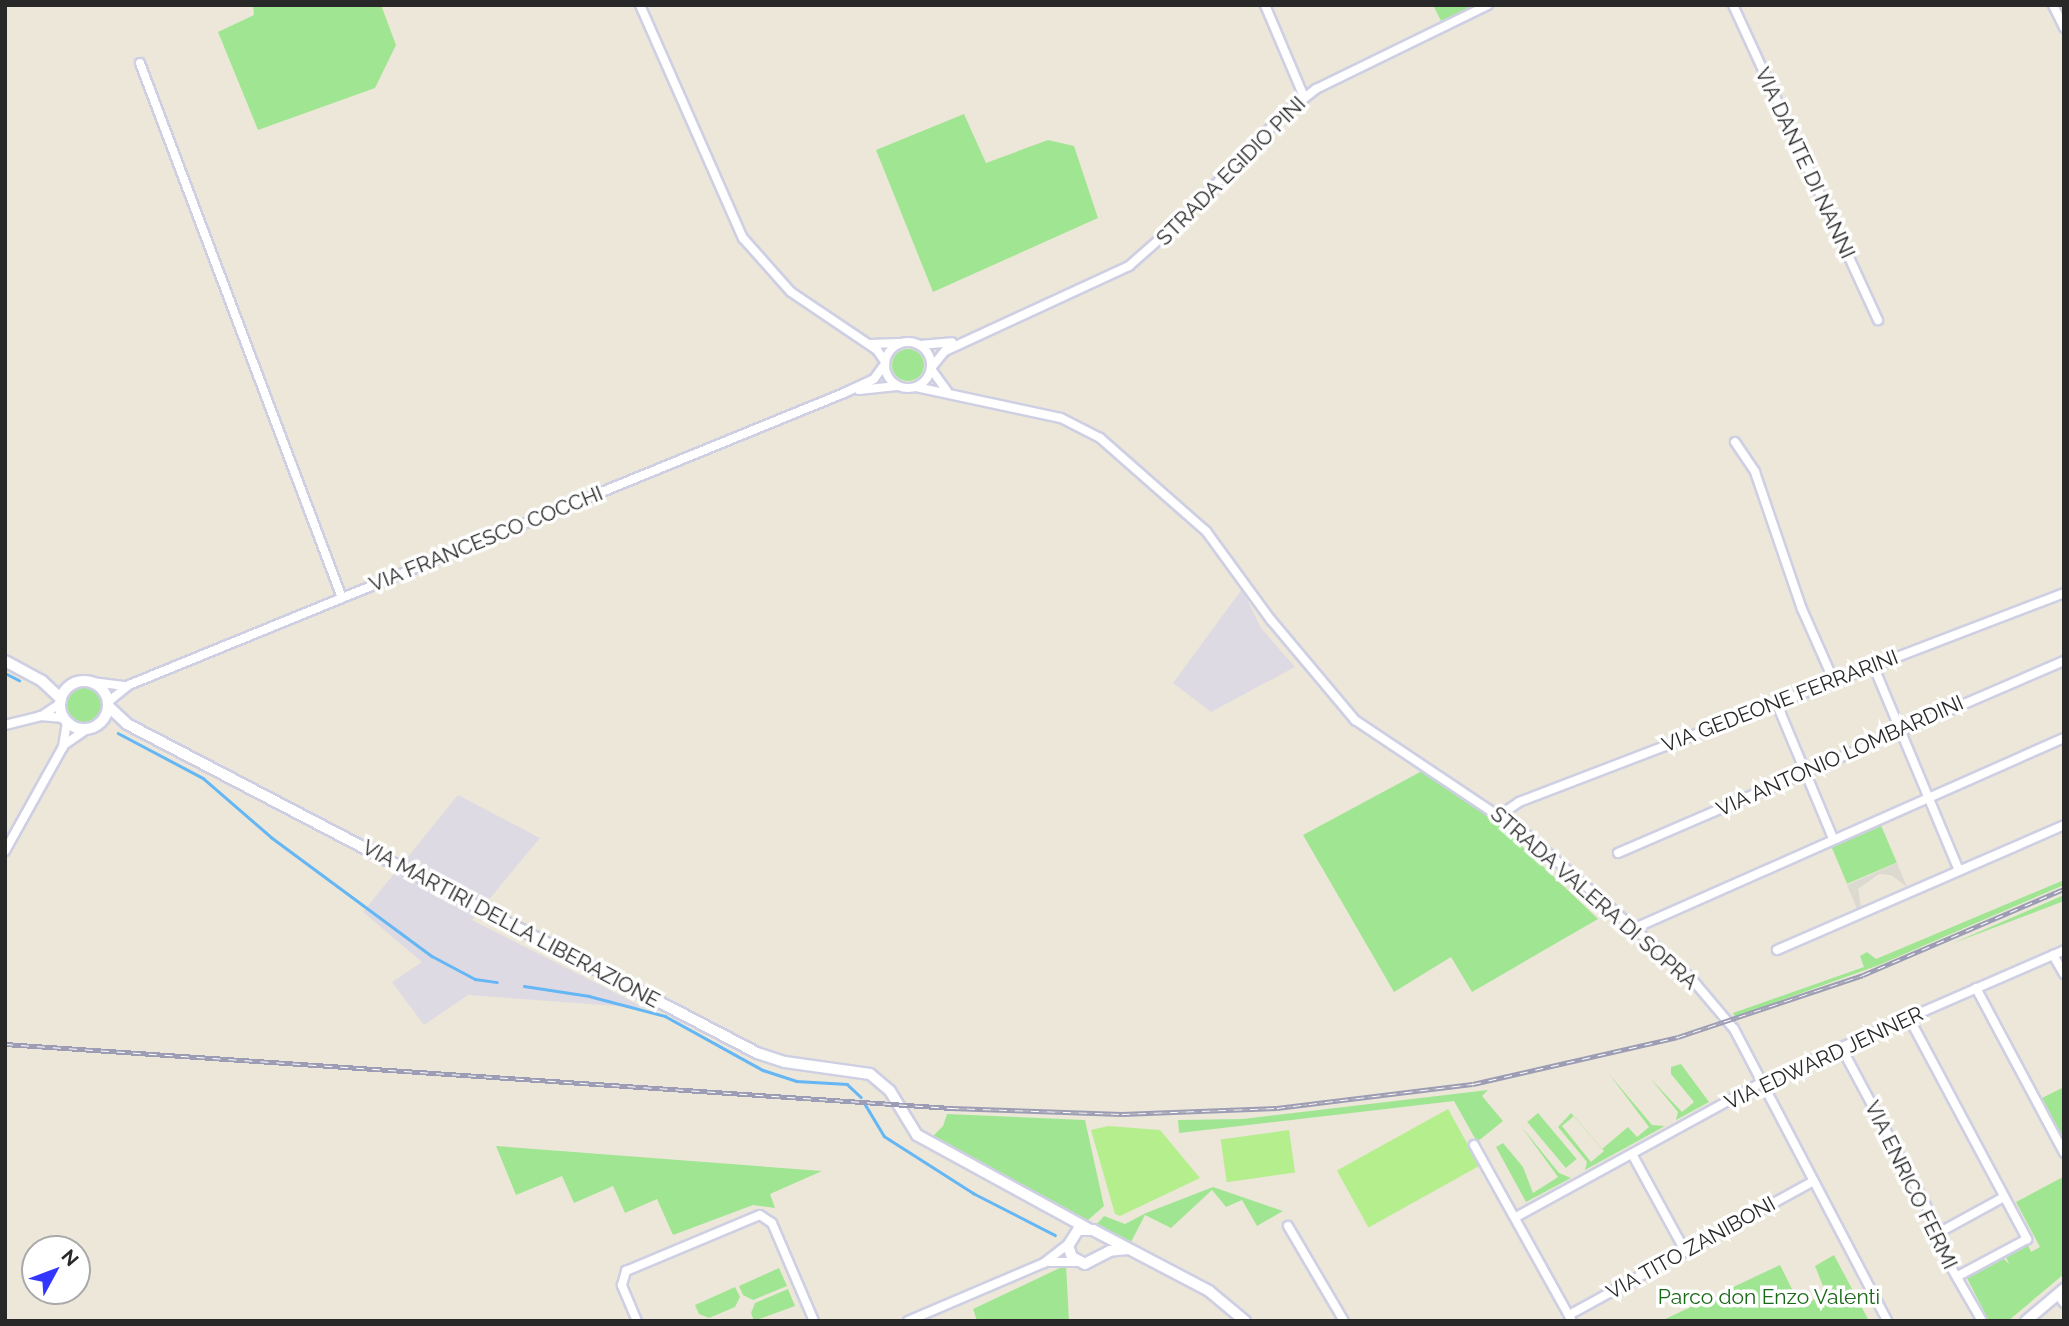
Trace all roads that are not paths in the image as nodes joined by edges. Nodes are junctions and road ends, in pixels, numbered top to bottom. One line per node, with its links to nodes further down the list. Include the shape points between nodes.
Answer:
1 (640, 5): 11 (street, via 743,238 791,292)
2 (1265, 5): 8 (street)
3 (1488, 5): 8 (street, STRADA EGIDIO PINI)
4 (1733, 5): 9 (street, VIA DANTE DI NANNI)
5 (2053, 5): 6 (street)
6 (2064, 29)
7 (140, 63): 22 (street)
8 (1304, 97): 10 (street, STRADA EGIDIO PINI, via 1129,267)
9 (1878, 320)
10 (974, 337): 13 (street, STRADA EGIDIO PINI, via 936,347); 15 (street, STRADA EGIDIO PINI, via 943,352)
11 (867, 343): 12 (street); 14 (street)
12 (901, 343): 13 (street); 14 (street, via 889,352)
13 (917, 344): 15 (street, via 928,354)
14 (885, 363): 16 (street, via 888,377); 18 (street, VIA FRANCESCO COCCHI, via 874,379)
15 (931, 369): 17 (street); 19 (street, via 936,382)
16 (901, 387): 17 (street, STRADA VALERA DI SOPRA); 18 (street, VIA FRANCESCO COCCHI, via 884,384)
17 (916, 387): 19 (street, STRADA VALERA DI SOPRA)
18 (842, 393): 22 (street, VIA FRANCESCO COCCHI)
19 (949, 393): 43 (street, STRADA VALERA DI SOPRA, via 1068,420 1101,438 1206,531 1271,620 1355,720)
20 (1735, 442): 27 (street, via 1755,472 1802,609)
21 (2064, 593): 25 (street, VIA GEDEONE FERRARINI)
22 (342, 598): 29 (street, VIA FRANCESCO COCCHI)
23 (5, 661): 26 (street)
24 (2064, 661): 38 (street, VIA ANTONIO LOMBARDINI)
25 (1873, 665): 27 (street, VIA GEDEONE FERRARINI); 38 (street)
26 (39, 679): 28 (street); 30 (street)
27 (1833, 679): 31 (street, VIA GEDEONE FERRARINI)
28 (86, 681): 29 (street, VIA FRANCESCO COCCHI); 30 (street, via 66,688); 32 (street, VIA MARTIRI DELLA LIBERAZIONE, via 102,688)
29 (129, 685): 32 (street, VIA FRANCESCO COCCHI)
30 (61, 701): 33 (street); 34 (street)
31 (1776, 702): 41 (street); 43 (street, VIA GEDEONE FERRARINI, via 1519,802)
32 (108, 704): 35 (street, VIA MARTIRI DELLA LIBERAZIONE); 37 (street)
33 (40, 716): 34 (street); 36 (street)
34 (66, 719): 37 (street); 40 (street)
35 (127, 724): 37 (street); 62 (street, VIA MARTIRI DELLA LIBERAZIONE, via 757,1053 785,1062 865,1073 884,1084 917,1135)
36 (5, 725)
37 (92, 727): 40 (street)
38 (1900, 729): 41 (street, VIA ANTONIO LOMBARDINI); 42 (street)
39 (2064, 738): 42 (street)
40 (63, 747): 46 (street)
41 (1805, 771): 45 (street); 47 (street, VIA ANTONIO LOMBARDINI)
42 (1928, 797): 45 (street); 48 (street)
43 (1500, 815): 49 (street, STRADA VALERA DI SOPRA)
44 (2064, 825): 48 (street)
45 (1833, 838): 49 (street)
46 (5, 851)
47 (1618, 853)
48 (1959, 871): 50 (street)
49 (1635, 928): 57 (street, STRADA VALERA DI SOPRA, via 1717,1006)
50 (1777, 950)
51 (2064, 950): 52 (street, VIA EDWARD JENNER)
52 (2053, 955): 53 (street); 54 (street, VIA EDWARD JENNER)
53 (2064, 974)
54 (1976, 988): 55 (street, VIA EDWARD JENNER); 59 (street)
55 (1909, 1018): 56 (street, VIA EDWARD JENNER); 63 (street)
56 (1841, 1047): 57 (street, VIA EDWARD JENNER); 67 (street, VIA ENRICO FERMI)
57 (1762, 1082): 60 (street, VIA EDWARD JENNER); 61 (street, STRADA VALERA DI SOPRA)
58 (1474, 1146): 64 (street)
59 (2064, 1153)
60 (1632, 1154): 64 (street, VIA EDWARD JENNER); 70 (street)
61 (1814, 1181): 70 (street, VIA TITO ZANIBONI); 82 (street, STRADA VALERA DI SOPRA)
62 (1024, 1195): 66 (street); 68 (street, via 1062,1220)
63 (2004, 1197): 67 (street); 74 (street, via 2027,1239)
64 (1516, 1217): 76 (street)
65 (1288, 1226): 81 (street)
66 (1093, 1231): 68 (street, via 1078,1230); 69 (street); 71 (street, via 1104,1247)
67 (1940, 1232): 74 (street, VIA ENRICO FERMI, via 1936,1241)
68 (1069, 1243): 72 (street); 73 (street)
69 (1128, 1249): 71 (street); 80 (street, via 1213,1294)
70 (1685, 1251): 76 (street, VIA TITO ZANIBONI)
71 (1099, 1258): 72 (street, via 1089,1264)
72 (1077, 1262): 73 (street)
73 (1044, 1263): 79 (street)
74 (1958, 1276): 83 (street, VIA ENRICO FERMI)
75 (2063, 1297): 84 (street)
76 (1570, 1318)
77 (637, 1321): 78 (street, via 622,1283 630,1269 755,1215 772,1223)
78 (814, 1321)
79 (908, 1321)
80 (1244, 1321)
81 (1344, 1321)
82 (1887, 1321)
83 (1982, 1321)
84 (2026, 1321)

